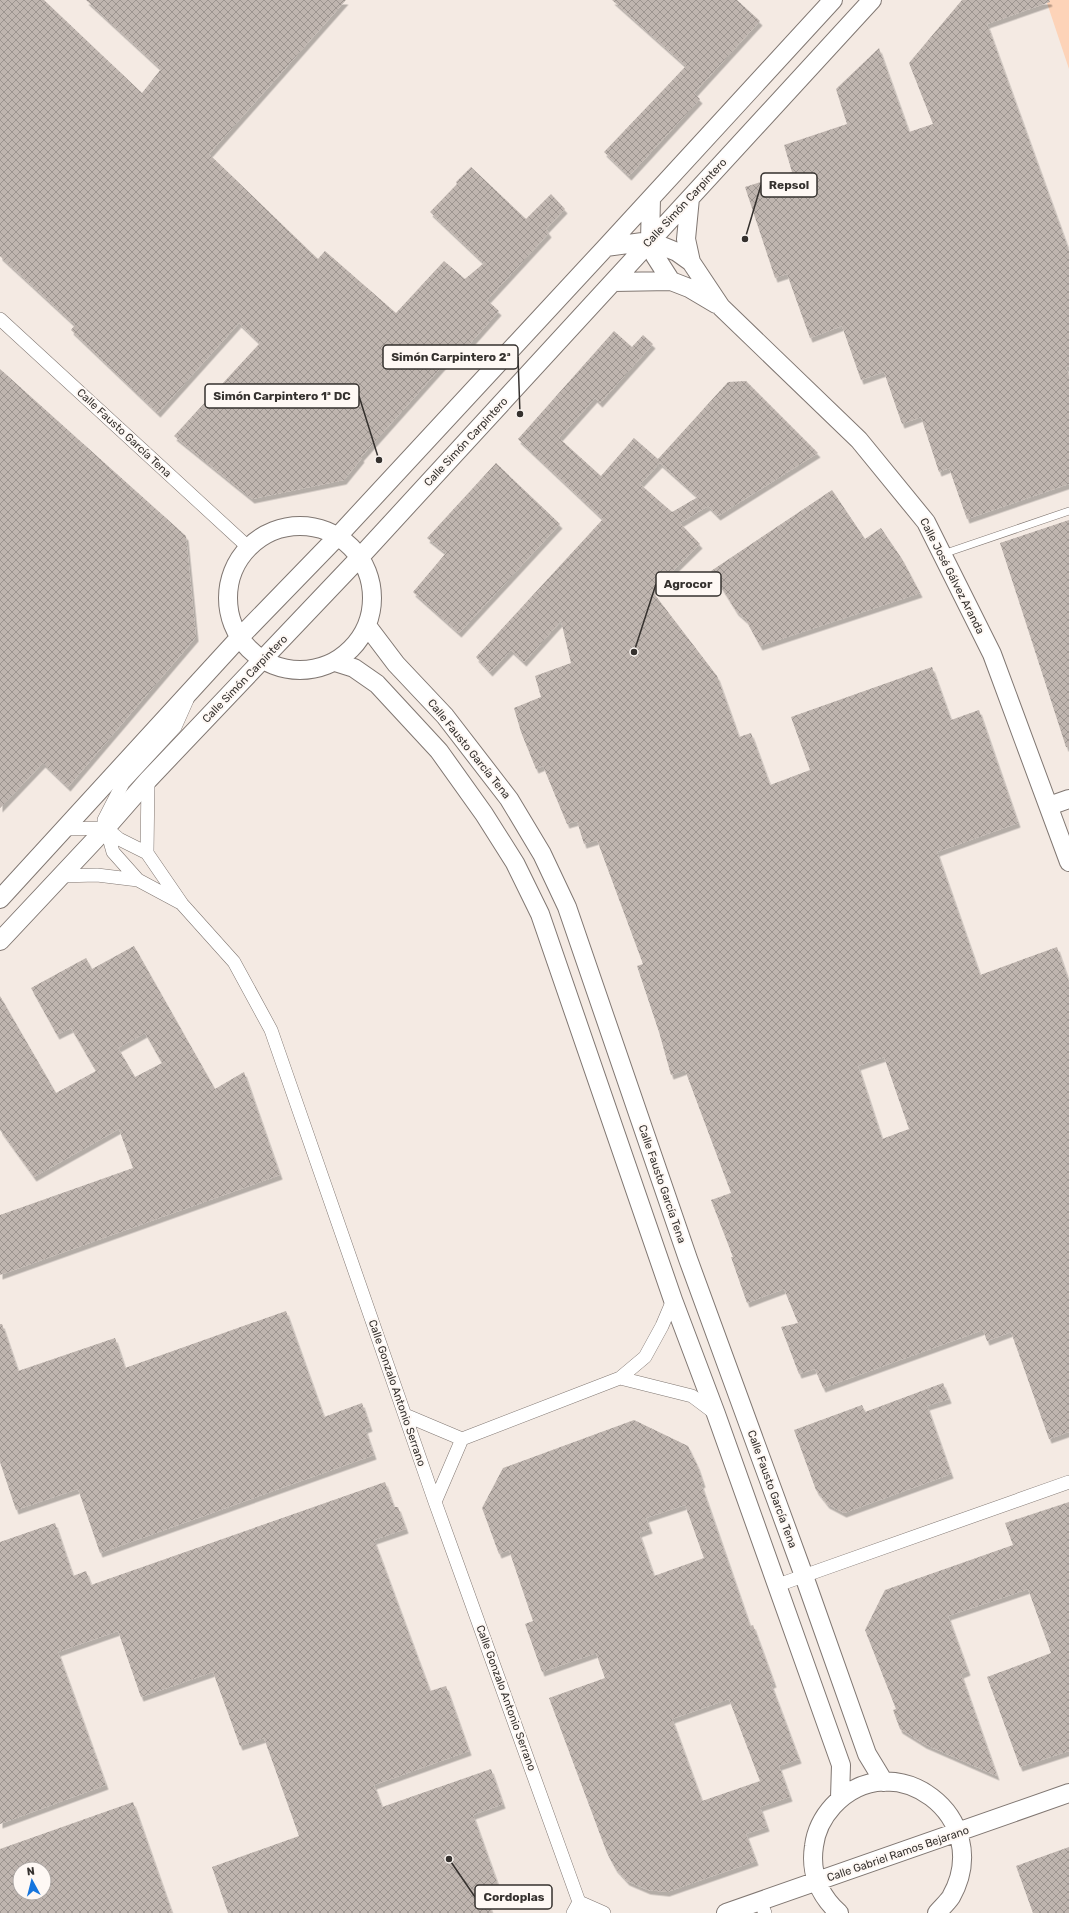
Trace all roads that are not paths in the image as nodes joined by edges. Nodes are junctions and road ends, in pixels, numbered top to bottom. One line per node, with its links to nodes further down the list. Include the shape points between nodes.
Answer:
1 (833, 0): 3 (street)
2 (872, 0): 4 (street, Calle Simón Carpintero)
3 (651, 198): 5 (street); 6 (street)
4 (690, 198): 5 (street, Calle Simón Carpintero); 7 (street, Calle José Gálvez Aranda, via 686,240)
5 (650, 241): 6 (street); 7 (street, via 677,252); 8 (street, via 655,256); 9 (street, Calle Simón Carpintero)
6 (606, 247): 13 (street)
7 (691, 262): 10 (street, Calle José Gálvez Aranda)
8 (671, 281): 9 (street, Calle José Gálvez Aranda); 10 (street, Calle José Gálvez Aranda, via 689,288)
9 (613, 282): 16 (street, Calle Simón Carpintero)
10 (721, 307): 15 (street, Calle José Gálvez Aranda, via 859,440 926,522)
11 (0, 319): 14 (street, Calle Fausto García Tena)
12 (1069, 511): 15 (lane)
13 (338, 535): 14 (street, via 316,526 291,525 268,532); 16 (street); 18 (street)
14 (248, 547): 18 (street, via 234,567 227,591 229,616)
15 (942, 554): 24 (street, Calle José Gálvez Aranda, via 992,654)
16 (361, 556): 17 (street, via 371,579 374,603); 19 (street, Calle Simón Carpintero)
17 (368, 627): 20 (street, via 354,647); 41 (street, Calle Fausto García Tena, via 396,664 445,716 509,799 542,854 567,907 688,1259)
18 (240, 638): 19 (street, via 250,651); 21 (street)
19 (263, 661): 20 (street, via 286,669 305,670); 22 (street, Calle Simón Carpintero)
20 (335, 662): 34 (street, via 354,668 377,684 439,751 515,863 540,914)
21 (191, 691): 25 (street, via 175,727 123,783 104,820); 26 (street)
22 (148, 780): 25 (street, Calle Simón Carpintero); 27 (street)
23 (1069, 799): 24 (street)
24 (1049, 806): 28 (street, Calle José Gálvez Aranda)
25 (106, 828): 26 (street); 27 (street, Calle Gonzalo Antonio Serrano, via 119,839); 29 (street, Calle Simón Carpintero); 30 (street, Calle Gonzalo Antonio Serrano, via 113,852)
26 (64, 829): 31 (street)
27 (146, 853): 32 (street, Calle Gonzalo Antonio Serrano)
28 (1069, 862)
29 (60, 876): 30 (street, Calle Gonzalo Antonio Serrano, via 98,875); 33 (street, Calle Simón Carpintero)
30 (138, 880): 32 (street, Calle Gonzalo Antonio Serrano)
31 (0, 899)
32 (182, 904): 37 (street, Calle Gonzalo Antonio Serrano, via 234,962 271,1030)
33 (0, 941)
34 (673, 1300): 35 (street, via 645,1357); 36 (street)
35 (620, 1378): 36 (street, via 692,1396); 38 (street)
36 (716, 1414): 42 (street)
37 (405, 1415): 38 (street); 40 (street, Calle Gonzalo Antonio Serrano)
38 (462, 1439): 40 (street)
39 (1069, 1482): 41 (street)
40 (435, 1502): 49 (street, Calle Gonzalo Antonio Serrano)
41 (804, 1576): 42 (street); 43 (street, Calle Fausto García Tena, via 867,1754)
42 (778, 1585): 45 (street, via 841,1765)
43 (884, 1782): 45 (street, via 861,1786); 46 (street, via 908,1785 930,1795 947,1811)
44 (1069, 1793): 46 (street, Calle Gabriel Ramos Bejarano)
45 (840, 1798): 47 (street, via 825,1815 815,1836 812,1859)
46 (958, 1832): 47 (street, Calle Gabriel Ramos Bejarano); 53 (street, via 963,1855 960,1878 950,1898)
47 (816, 1882): 48 (street, Calle Gabriel Ramos Bejarano); 52 (street, via 828,1903)
48 (762, 1907): 51 (street, Calle Gabriel Ramos Bejarano)
49 (578, 1909): 50 (street, Calle Gonzalo Antonio Serrano)
50 (604, 1913)
51 (726, 1913)
52 (838, 1913)
53 (937, 1913)

